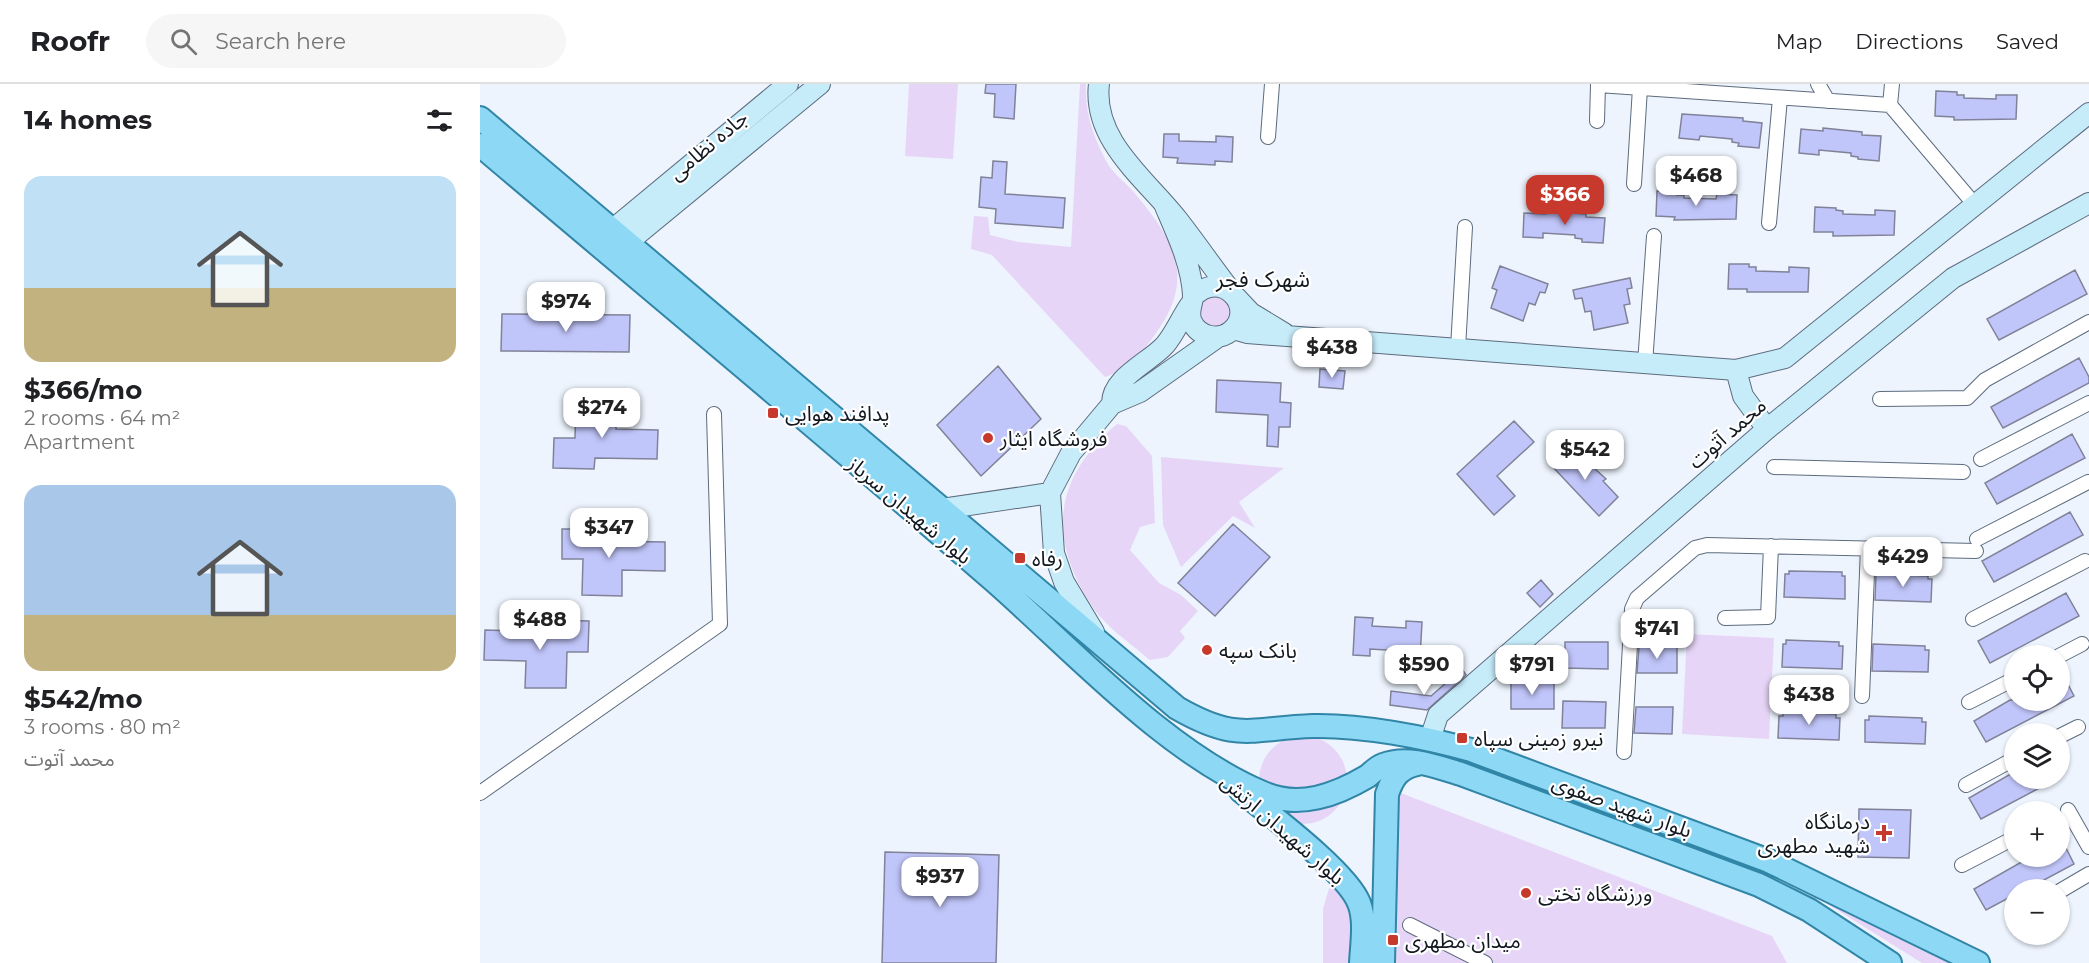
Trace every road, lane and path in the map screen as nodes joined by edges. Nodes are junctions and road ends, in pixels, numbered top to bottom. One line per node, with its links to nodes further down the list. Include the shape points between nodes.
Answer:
1 (788, 84): 23 (street)
2 (820, 84): 23 (street, جاده نظامی)
3 (1099, 84): 19 (street, via 1102,124 1129,165)
4 (1272, 84): 15 (street)
5 (1818, 84): 10 (street)
6 (1892, 84): 11 (street)
7 (1640, 88): 8 (street); 14 (street, via 1598,85); 17 (street)
8 (1708, 88): 9 (street)
9 (1779, 93): 10 (street); 21 (street)
10 (1828, 101): 11 (street)
11 (1890, 105): 20 (street)
12 (2089, 112): 20 (street)
13 (480, 118): 23 (main road, بلوار شهیدان سرباز)
14 (1597, 121)
15 (1268, 137)
16 (480, 145): 62 (main road, بلوار شهیدان سرباز, via 994,581 1116,691)
17 (1634, 184)
18 (2089, 203): 37 (street, محمد آتوت, via 1953,278)
19 (1164, 204): 25 (street); 26 (street, via 1182,246)
20 (1975, 205): 32 (street, via 1785,358)
21 (1770, 223)
22 (1465, 227): 30 (street)
23 (620, 236): 43 (main road, بلوار شهیدان سرباز)
24 (1654, 236): 31 (street)
25 (1234, 294): 26 (street, via 1215,286 1199,291); 28 (street, via 1240,314); 29 (street, via 1251,313)
26 (1192, 301): 28 (street, via 1191,321 1196,328 1210,336); 35 (street, via 1163,347 1119,384)
27 (2089, 322): 33 (street, via 1985,380 1967,398)
28 (1225, 333): 29 (street); 35 (street, via 1140,392)
29 (1287, 335): 30 (street)
30 (1458, 348): 31 (street)
31 (1645, 364): 32 (street)
32 (1736, 369): 37 (street, via 1743,396)
33 (1880, 399)
34 (2089, 403): 38 (street)
35 (1113, 404): 42 (street, via 1071,453)
36 (714, 414): 65 (street, via 720,624)
37 (1767, 429): 58 (street, محمد آتوت, via 1438,715)
38 (1981, 459)
39 (1774, 467): 40 (street)
40 (1963, 472)
41 (2088, 482): 45 (street, via 1977,545)
42 (1050, 493): 43 (street); 50 (street, via 1054,553 1064,582)
43 (942, 509): 50 (main road, بلوار شهیدان سرباز)
44 (1771, 546): 45 (street); 47 (street, via 1768,617); 59 (street, via 1707,544 1695,548 1637,598 1632,609)
45 (1868, 548): 53 (street)
46 (2085, 561): 48 (street)
47 (1725, 618)
48 (1973, 619)
49 (2082, 644): 51 (street)
50 (1104, 646): 57 (main road, بلوار شهیدان سرباز, via 1177,708 1207,725)
51 (2070, 650)
52 (2004, 684): 54 (street)
53 (1862, 696)
54 (1969, 702)
55 (2078, 726): 56 (street)
56 (2070, 730)
57 (1246, 733): 58 (main road, بلوار شهید صفوی, via 1314,726)
58 (1430, 739): 73 (main road, بلوار شهید صفوی, via 1471,750 1769,861)
59 (1624, 752)
60 (1424, 763): 63 (main road, بلوار شهید صفوی, via 1382,765); 75 (main road, via 1403,768 1392,778 1387,794); 77 (main road, بلوار شهید صفوی, via 1759,885 1809,910)
61 (2004, 764): 64 (street)
62 (1211, 767): 63 (main road, بلوار شهیدان سرباز, via 1266,795 1297,801 1323,798); 74 (main road, بلوار شهیدان ارتش, via 1346,882 1359,903)
63 (1367, 776)
64 (1966, 785)
65 (480, 793)
66 (2070, 813): 68 (street)
67 (2004, 843): 69 (street)
68 (2089, 847)
69 (1962, 865)
70 (2089, 874): 71 (street)
71 (2070, 885)
72 (1410, 925): 76 (street)
73 (1969, 960)
74 (1361, 963)
75 (1383, 963)
76 (1485, 963)
77 (1890, 963)

